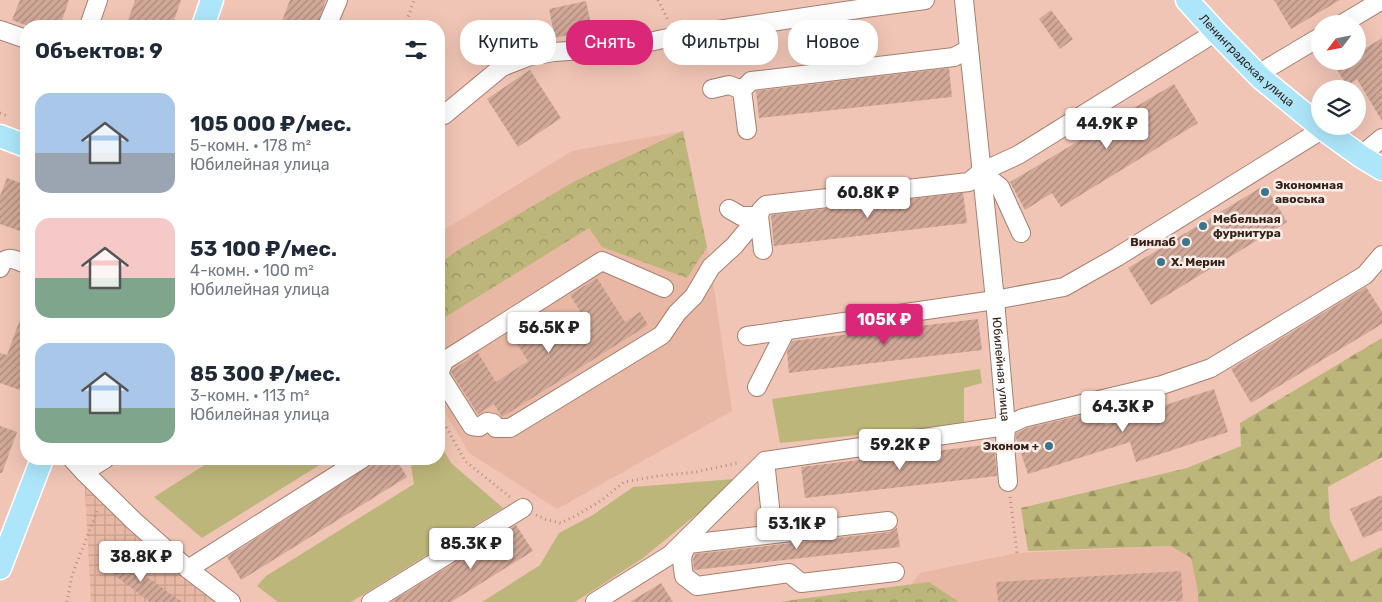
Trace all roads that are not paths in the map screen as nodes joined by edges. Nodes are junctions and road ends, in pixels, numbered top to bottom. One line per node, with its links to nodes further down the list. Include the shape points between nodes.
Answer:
1 (98, 0): 10 (street)
2 (212, 0): 11 (main road)
3 (338, 0): 12 (street)
4 (925, 0): 8 (street)
5 (964, 0): 17 (street, Юбилейная улица)
6 (1187, 0): 14 (main road, Ленинградская улица)
7 (1382, 0): 9 (street)
8 (864, 4): 21 (street, via 677,36 626,48 530,56 502,67)
9 (1357, 15)
10 (91, 20)
11 (205, 20)
12 (330, 20)
13 (0, 30): 15 (street)
14 (1216, 32): 18 (main road, Ленинградская улица); 31 (street, via 1018,155)
15 (20, 37)
16 (1311, 42): 18 (street, via 1268,68)
17 (969, 49): 20 (street, via 954,57 751,81); 31 (street, Юбилейная улица)
18 (1261, 78): 22 (main road, Ленинградская улица)
19 (712, 89): 20 (street, via 729,85)
20 (742, 90): 23 (street)
21 (445, 114)
22 (1311, 119)
23 (747, 130)
24 (1313, 135): 40 (street, via 1064,287)
25 (1331, 135): 29 (main road, Ленинградская улица)
26 (0, 136): 28 (main road)
27 (1382, 138): 29 (street)
28 (20, 144)
29 (1362, 157): 30 (main road, Ленинградская улица)
30 (1382, 169)
31 (981, 172): 33 (street, via 969,182 766,205); 34 (street, via 1000,187); 40 (street, Юбилейная улица)
32 (729, 209): 33 (street, via 741,216)
33 (759, 216): 35 (street); 44 (street, via 711,267 694,296 662,335 510,428 496,428 493,423 486,422 479,427 472,426)
34 (1021, 233)
35 (763, 250)
36 (1382, 255): 46 (street, via 1365,275 1211,368 1162,385 1023,418)
37 (20, 261): 38 (street, via 12,258)
38 (1, 264)
39 (664, 288): 43 (street, via 602,261)
40 (995, 300): 41 (street); 46 (street, Юбилейная улица)
41 (786, 330): 42 (street); 45 (street)
42 (747, 336)
43 (445, 360)
44 (445, 382)
45 (757, 387)
46 (1006, 426): 47 (street, Юбилейная улица); 51 (street)
47 (765, 461): 54 (street); 55 (street)
48 (40, 465): 56 (main road)
49 (78, 465): 57 (street)
50 (353, 465): 57 (street)
51 (1008, 482)
52 (523, 508): 60 (street)
53 (888, 521): 54 (street)
54 (773, 534): 55 (street, via 688,544)
55 (676, 558): 58 (street, via 684,576 697,586 789,573 801,583); 61 (street)
56 (0, 568)
57 (188, 569): 59 (street)
58 (895, 572)
59 (230, 602)
60 (371, 602)
61 (595, 602)

